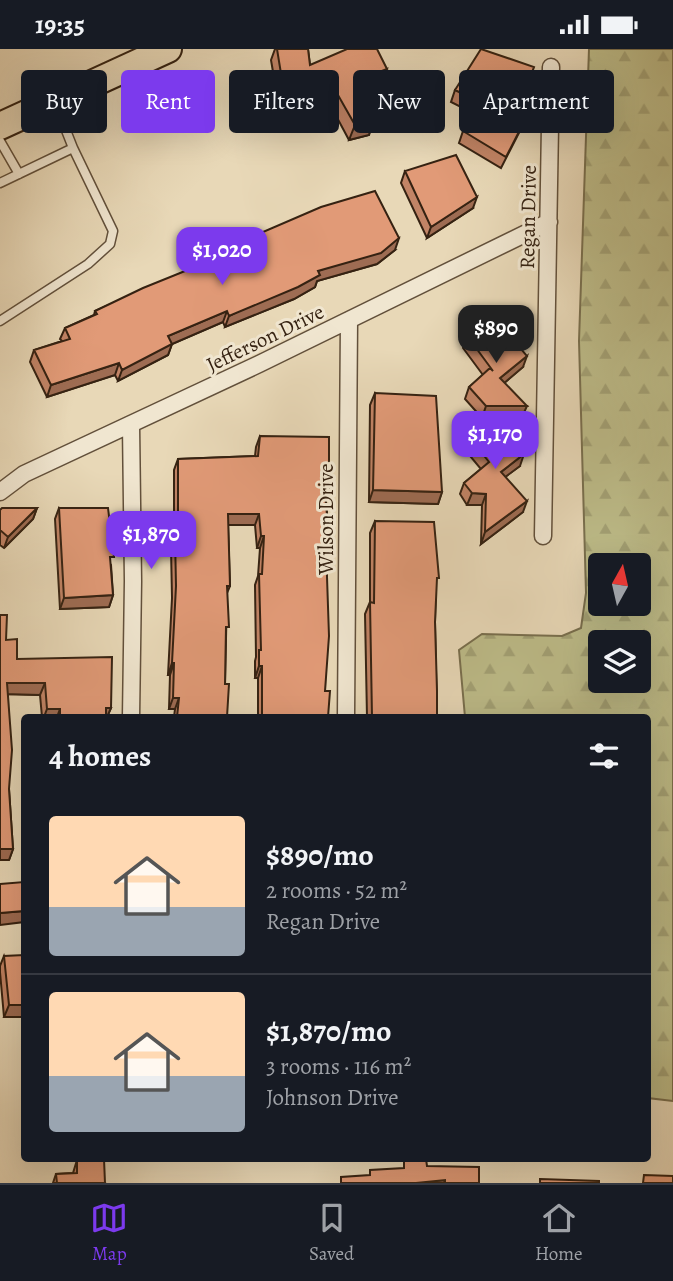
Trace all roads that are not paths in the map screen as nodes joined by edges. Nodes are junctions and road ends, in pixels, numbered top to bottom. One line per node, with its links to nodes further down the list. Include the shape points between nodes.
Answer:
1 (168, 49): 3 (main road)
2 (551, 67): 11 (street, Regan Drive)
3 (107, 77)
4 (21, 116): 5 (main road)
5 (0, 126)
6 (67, 133): 8 (lane)
7 (0, 141): 9 (lane)
8 (73, 148): 9 (lane); 13 (lane, via 113,231 110,244 88,264)
9 (19, 174): 10 (lane)
10 (0, 183)
11 (549, 222): 12 (street, Jefferson Drive); 16 (street, Regan Drive)
12 (349, 320): 14 (street, Jefferson Drive); 18 (street, Wilson Drive)
13 (0, 321)
14 (131, 425): 15 (street, Jefferson Drive, via 24,474); 17 (street)
15 (0, 492)
16 (543, 536)
17 (131, 714)
18 (346, 714)

